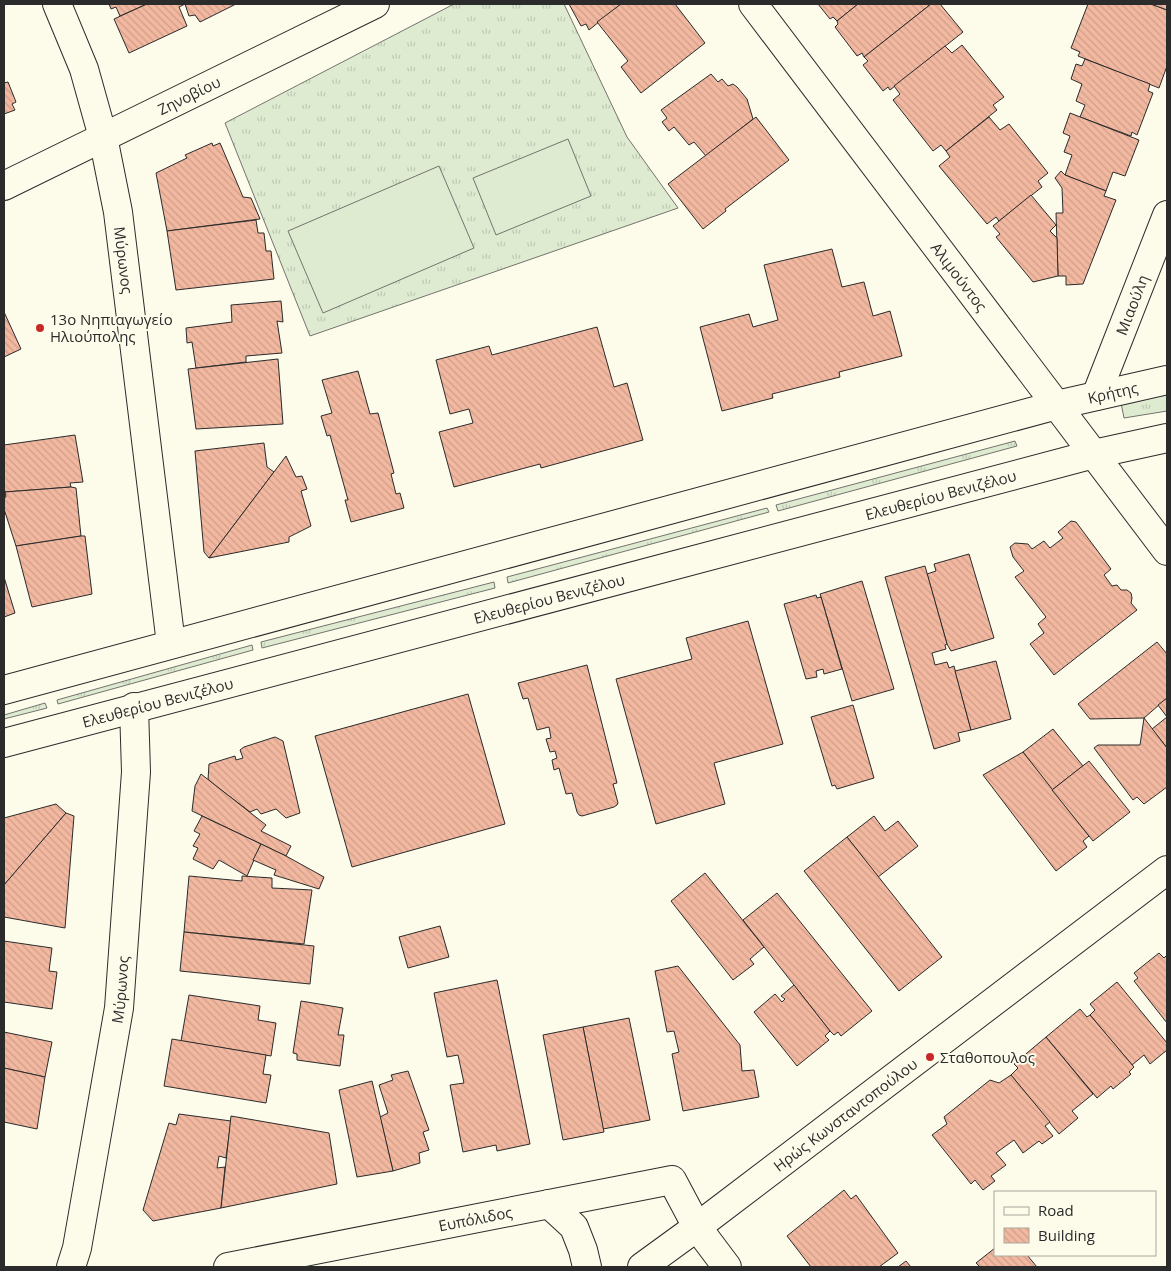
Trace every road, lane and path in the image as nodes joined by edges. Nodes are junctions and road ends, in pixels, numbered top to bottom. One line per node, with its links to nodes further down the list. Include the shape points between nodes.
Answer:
1 (57, 4): 4 (street, Μύρωνος, via 84,69)
2 (375, 4): 4 (street, Ζηνοβίου)
3 (753, 4): 9 (street, Αλιμούντος)
4 (103, 137): 5 (street, Ζηνοβίου); 13 (street, Μύρωνος, via 118,212)
5 (4, 186)
6 (1167, 215): 8 (street, Μιαούλη)
7 (1167, 380): 8 (street, Κρήτης)
8 (1096, 396): 9 (street, Κρήτης)
9 (1057, 405): 11 (street, Αλιμούντος); 13 (street)
10 (1167, 438): 11 (street)
11 (1094, 454): 12 (street, Αλιμούντος); 15 (street, Ελευθερίου Βενιζέλου)
12 (1167, 551)
13 (171, 644): 14 (street)
14 (4, 690)
15 (134, 707): 16 (street, Ελευθερίου Βενιζέλου); 20 (street, Μύρωνος, via 136,772 119,1008)
16 (4, 742)
17 (1167, 870): 19 (street, Ηρώς Κωνσταντοπούλου)
18 (549, 1204): 19 (street, Ευπόλιδος, via 672,1180); 21 (street, Ευπόλιδος); 22 (street, via 574,1227)
19 (697, 1227): 23 (street, Ηρώς Κωνσταντοπούλου); 24 (street)
20 (71, 1267)
21 (228, 1267)
22 (587, 1267)
23 (642, 1267)
24 (727, 1267)

